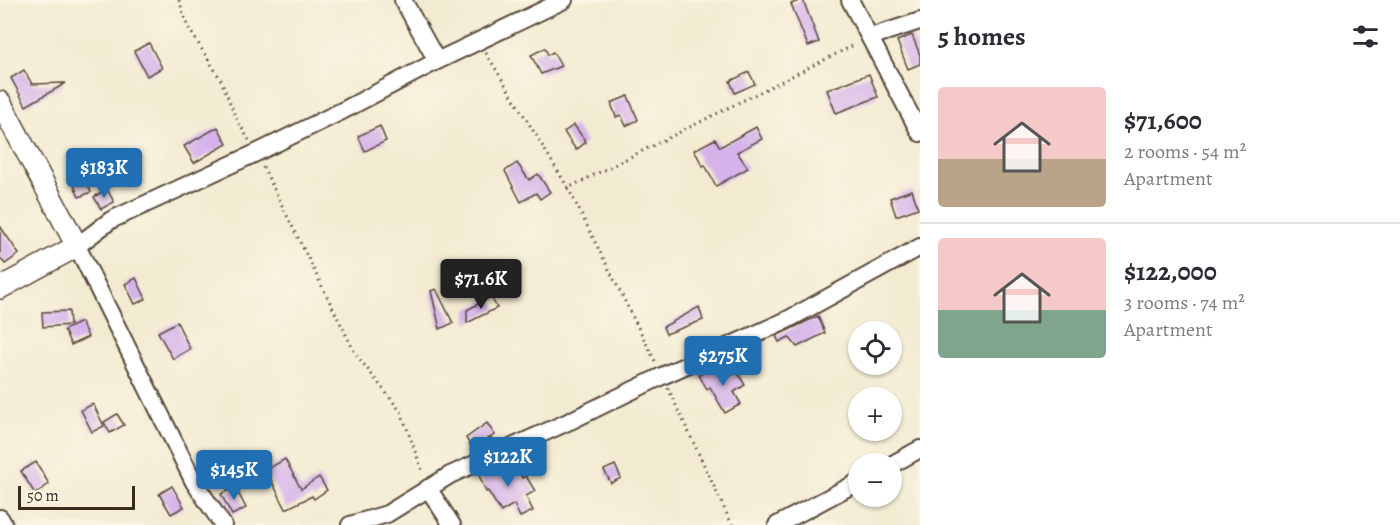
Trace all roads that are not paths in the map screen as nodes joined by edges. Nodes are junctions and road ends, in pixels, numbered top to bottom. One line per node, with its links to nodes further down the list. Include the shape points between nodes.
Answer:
1 (403, 0): 6 (street)
2 (564, 0): 6 (street)
3 (850, 0): 5 (street)
4 (920, 21): 5 (street)
5 (870, 37): 8 (street)
6 (437, 61): 9 (street, via 256,153 111,220)
7 (0, 102): 9 (street)
8 (920, 133)
9 (77, 246): 11 (street); 18 (street, via 194,482)
10 (920, 247): 15 (street, via 787,320 450,475)
11 (0, 288)
12 (920, 449): 13 (street)
13 (902, 459)
14 (848, 487): 21 (street)
15 (428, 489): 19 (street, via 387,514); 20 (street)
16 (0, 518): 17 (street)
17 (4, 525)
18 (223, 525)
19 (350, 525)
20 (452, 525)
21 (777, 525)

